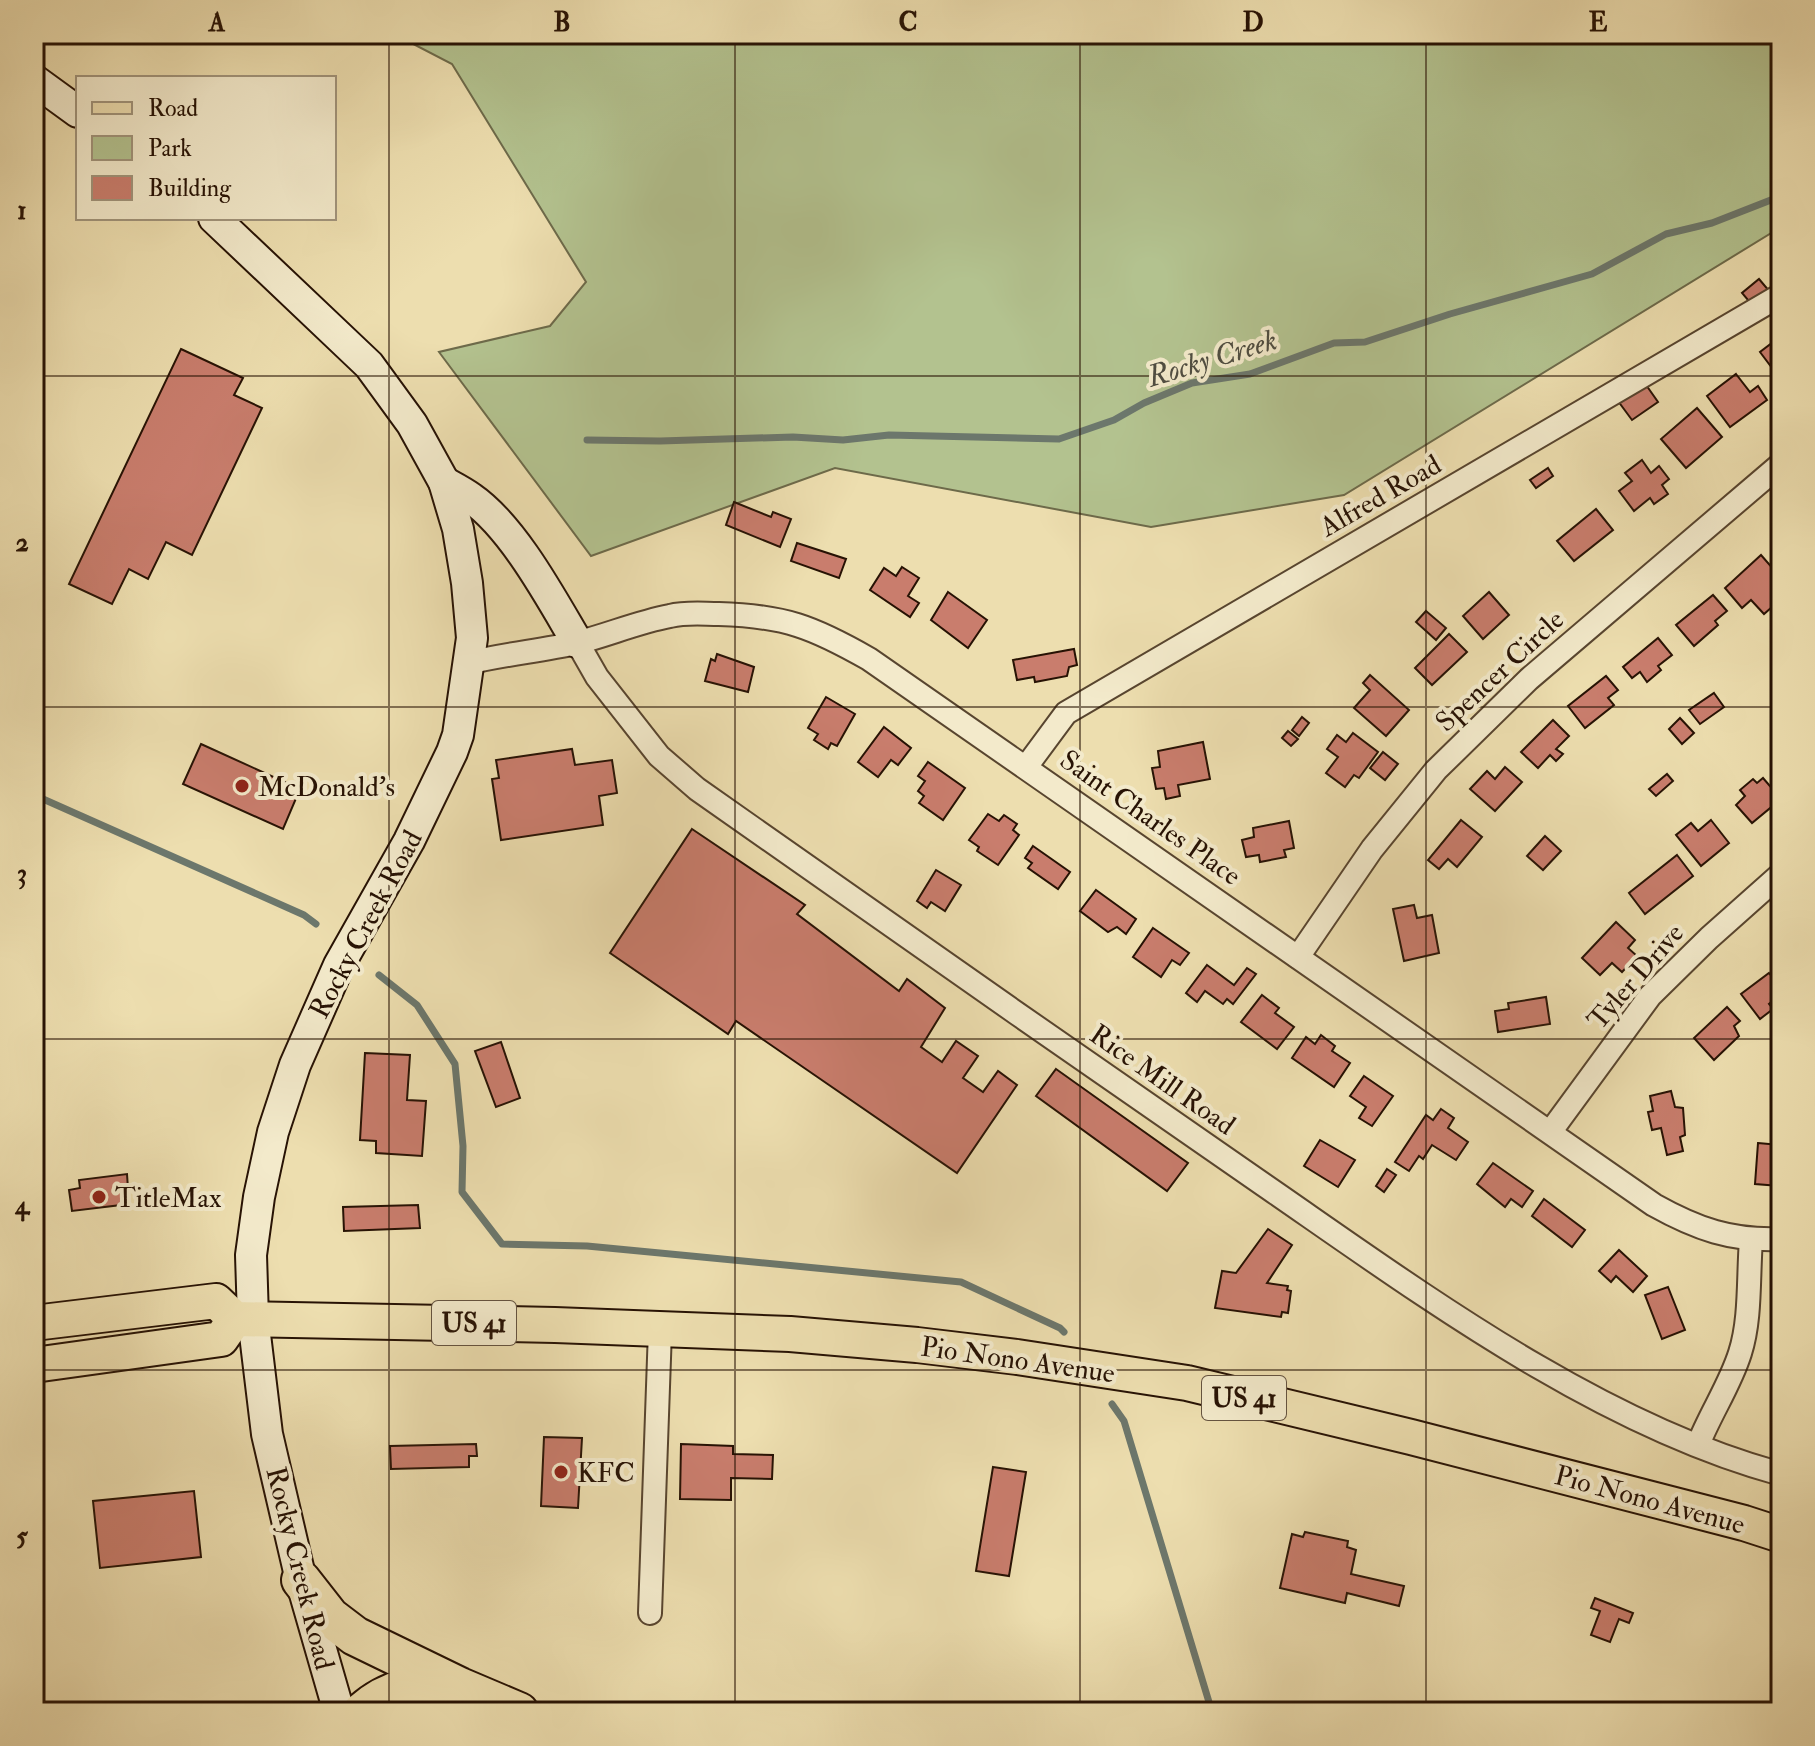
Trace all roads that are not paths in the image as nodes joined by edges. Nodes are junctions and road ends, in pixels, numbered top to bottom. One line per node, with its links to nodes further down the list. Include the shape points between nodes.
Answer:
1 (34, 80): 2 (street)
2 (76, 111)
3 (216, 220): 6 (street, Rocky Creek Road, via 369,365 412,424)
4 (1781, 295): 9 (street, Alfred Road, via 1066,713)
5 (1781, 464): 11 (street, Spencer Circle, via 1529,679 1436,770 1372,849)
6 (444, 482): 7 (street, via 495,520); 8 (street, Rocky Creek Road, via 467,583 472,638)
7 (577, 642): 8 (street, Saint Charles Place); 9 (street, Saint Charles Place, via 675,614 795,623 869,659); 19 (street, Rice Mill Road, via 597,677 659,756 697,789 1363,1254 1605,1404)
8 (468, 663): 15 (street, Rocky Creek Road, via 452,752 339,965 295,1065 259,1197)
9 (1026, 767): 11 (street, Saint Charles Place)
10 (1781, 874): 12 (street, Tyler Drive, via 1650,996)
11 (1298, 957): 12 (street, Saint Charles Place)
12 (1551, 1131): 14 (street, Saint Charles Place, via 1671,1215 1721,1235)
13 (1781, 1239): 14 (street, Saint Charles Place)
14 (1751, 1240): 19 (street, via 1744,1339)
15 (244, 1318): 16 (main road, Pio Nono Avenue / US 41, via 216,1301); 17 (main road, Pio Nono Avenue / US 41); 18 (main road, via 221,1339); 22 (street, Rocky Creek Road)
16 (34, 1323)
17 (660, 1330): 21 (main road, Pio Nono Avenue / US 41, via 917,1345 1187,1383); 23 (street)
18 (34, 1365)
19 (1698, 1445): 20 (street, Rice Mill Road)
20 (1781, 1474)
21 (1781, 1535)
22 (301, 1580): 24 (highway, via 330,1617 355,1636); 25 (street, Rocky Creek Road)
23 (650, 1613)
24 (460, 1687): 26 (highway, via 408,1686); 27 (highway)
25 (339, 1712)
26 (362, 1712)
27 (519, 1712)

